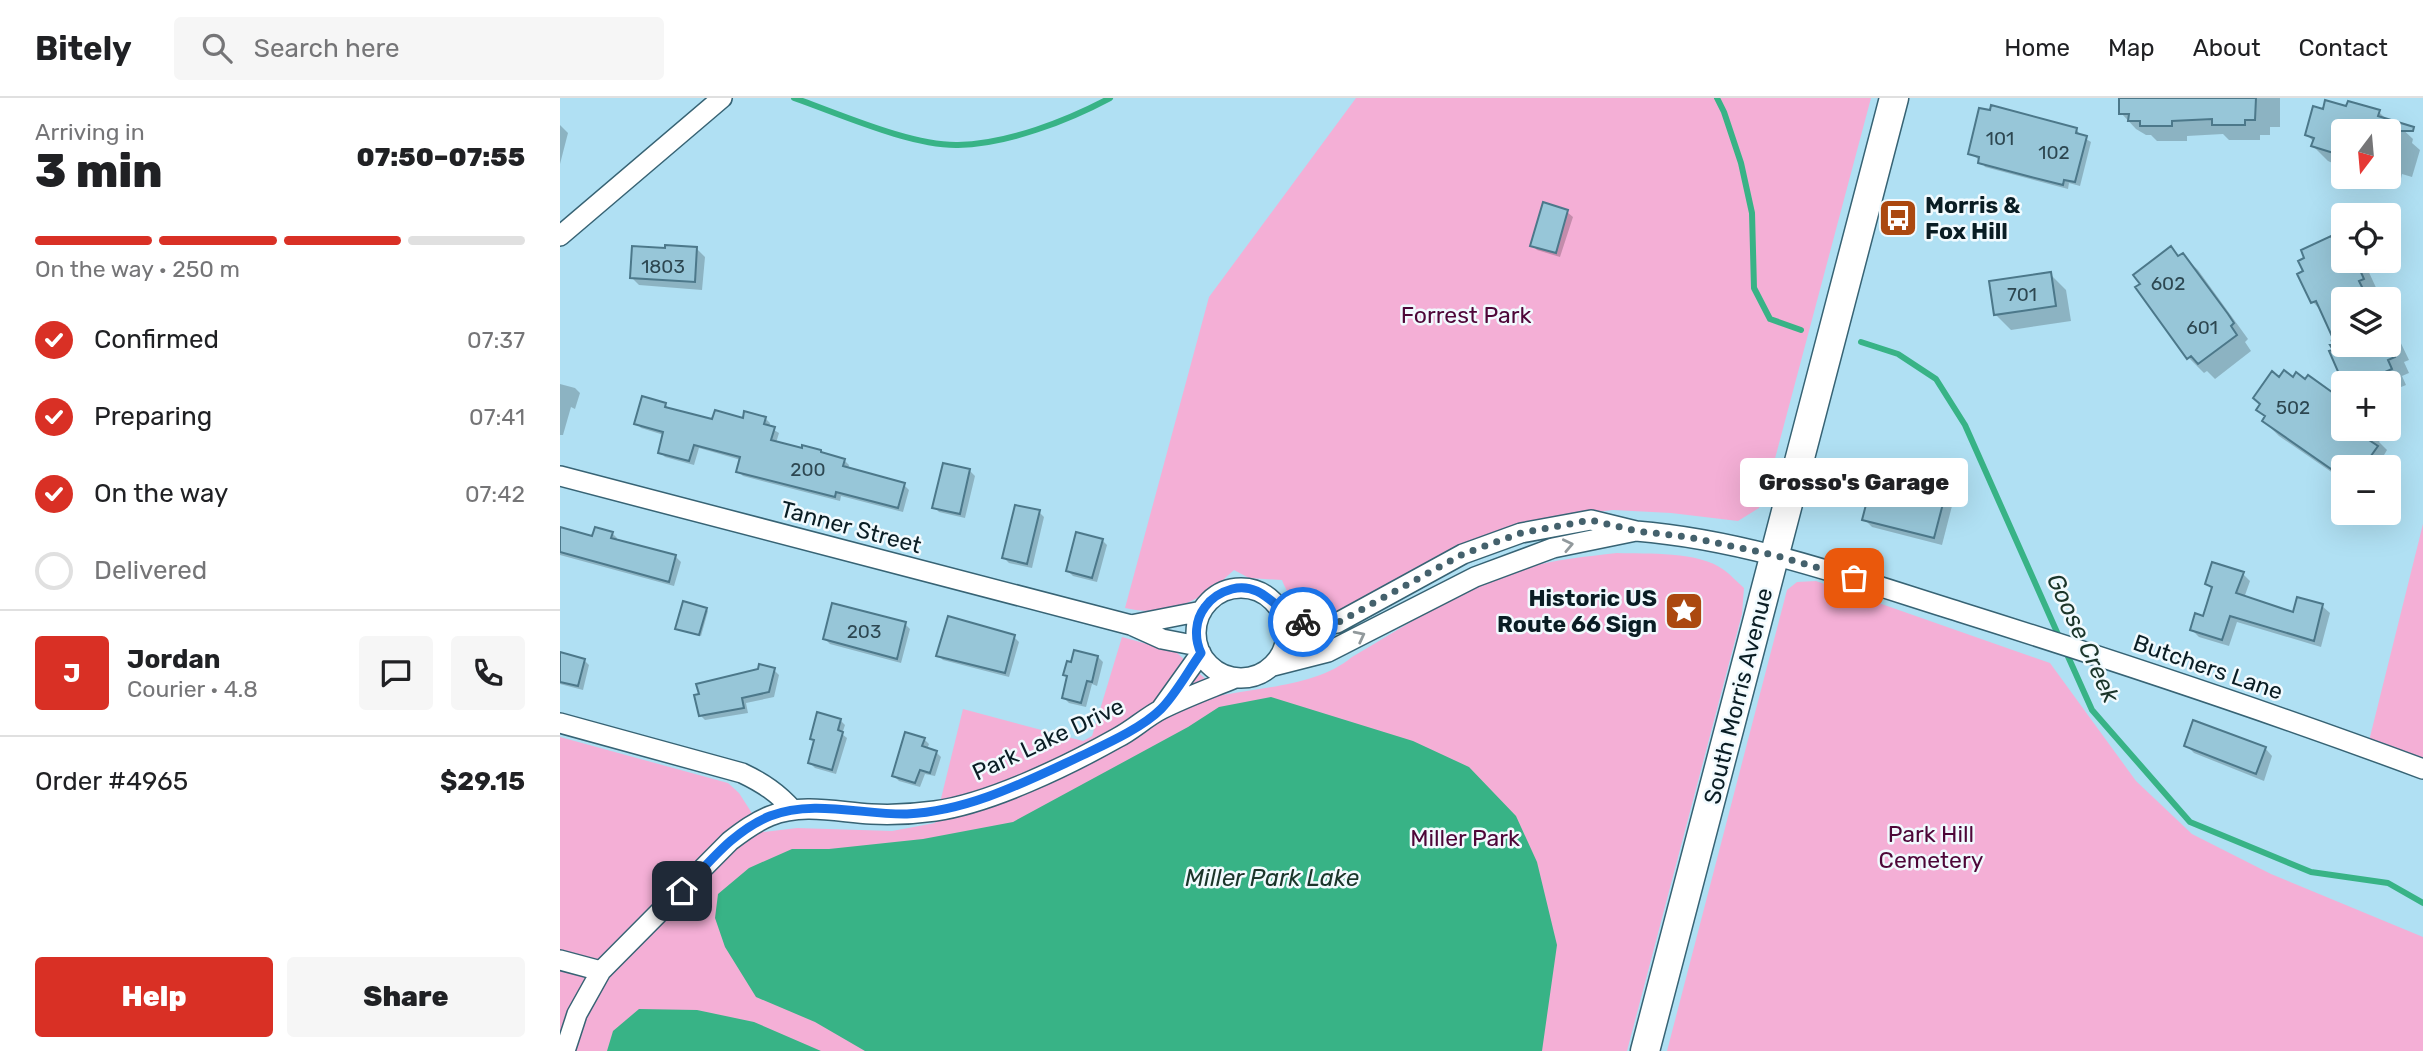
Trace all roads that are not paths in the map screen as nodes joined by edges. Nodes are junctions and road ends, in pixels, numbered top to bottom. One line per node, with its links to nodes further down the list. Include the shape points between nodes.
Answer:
1 (722, 98): 3 (street)
2 (1894, 98): 6 (main road, South Morris Avenue)
3 (560, 236)
4 (560, 476): 9 (street, Tanner Street)
5 (1636, 531): 6 (street); 8 (street, via 1591,520 1521,533 1463,554 1337,623 1322,626); 11 (street, one-way to 5, via 1328,652 1514,562 1553,548)
6 (1774, 555): 15 (street, Butchers Lane, via 2231,700); 20 (main road, South Morris Avenue)
7 (1202, 611): 8 (street, via 1223,591 1247,588 1265,594); 9 (street, Tanner Street); 10 (street, via 1197,622)
8 (1282, 612): 11 (street, via 1286,640)
9 (1131, 625): 10 (street, Tanner Street)
10 (1199, 650): 12 (street, via 1215,670); 13 (street, Park Lake Drive)
11 (1273, 666): 12 (street)
12 (1236, 678): 13 (street, Park Lake Drive)
13 (1160, 710): 16 (street, Park Lake Drive, via 1119,737 971,803 908,814)
14 (560, 723): 16 (street, via 742,773 778,793)
15 (2423, 769)
16 (793, 810): 18 (street, Park Lake Drive, via 772,815 730,841)
17 (560, 960): 18 (street)
18 (601, 971): 19 (street, Park Lake Drive, via 577,1014)
19 (565, 1051)
20 (1645, 1051)

